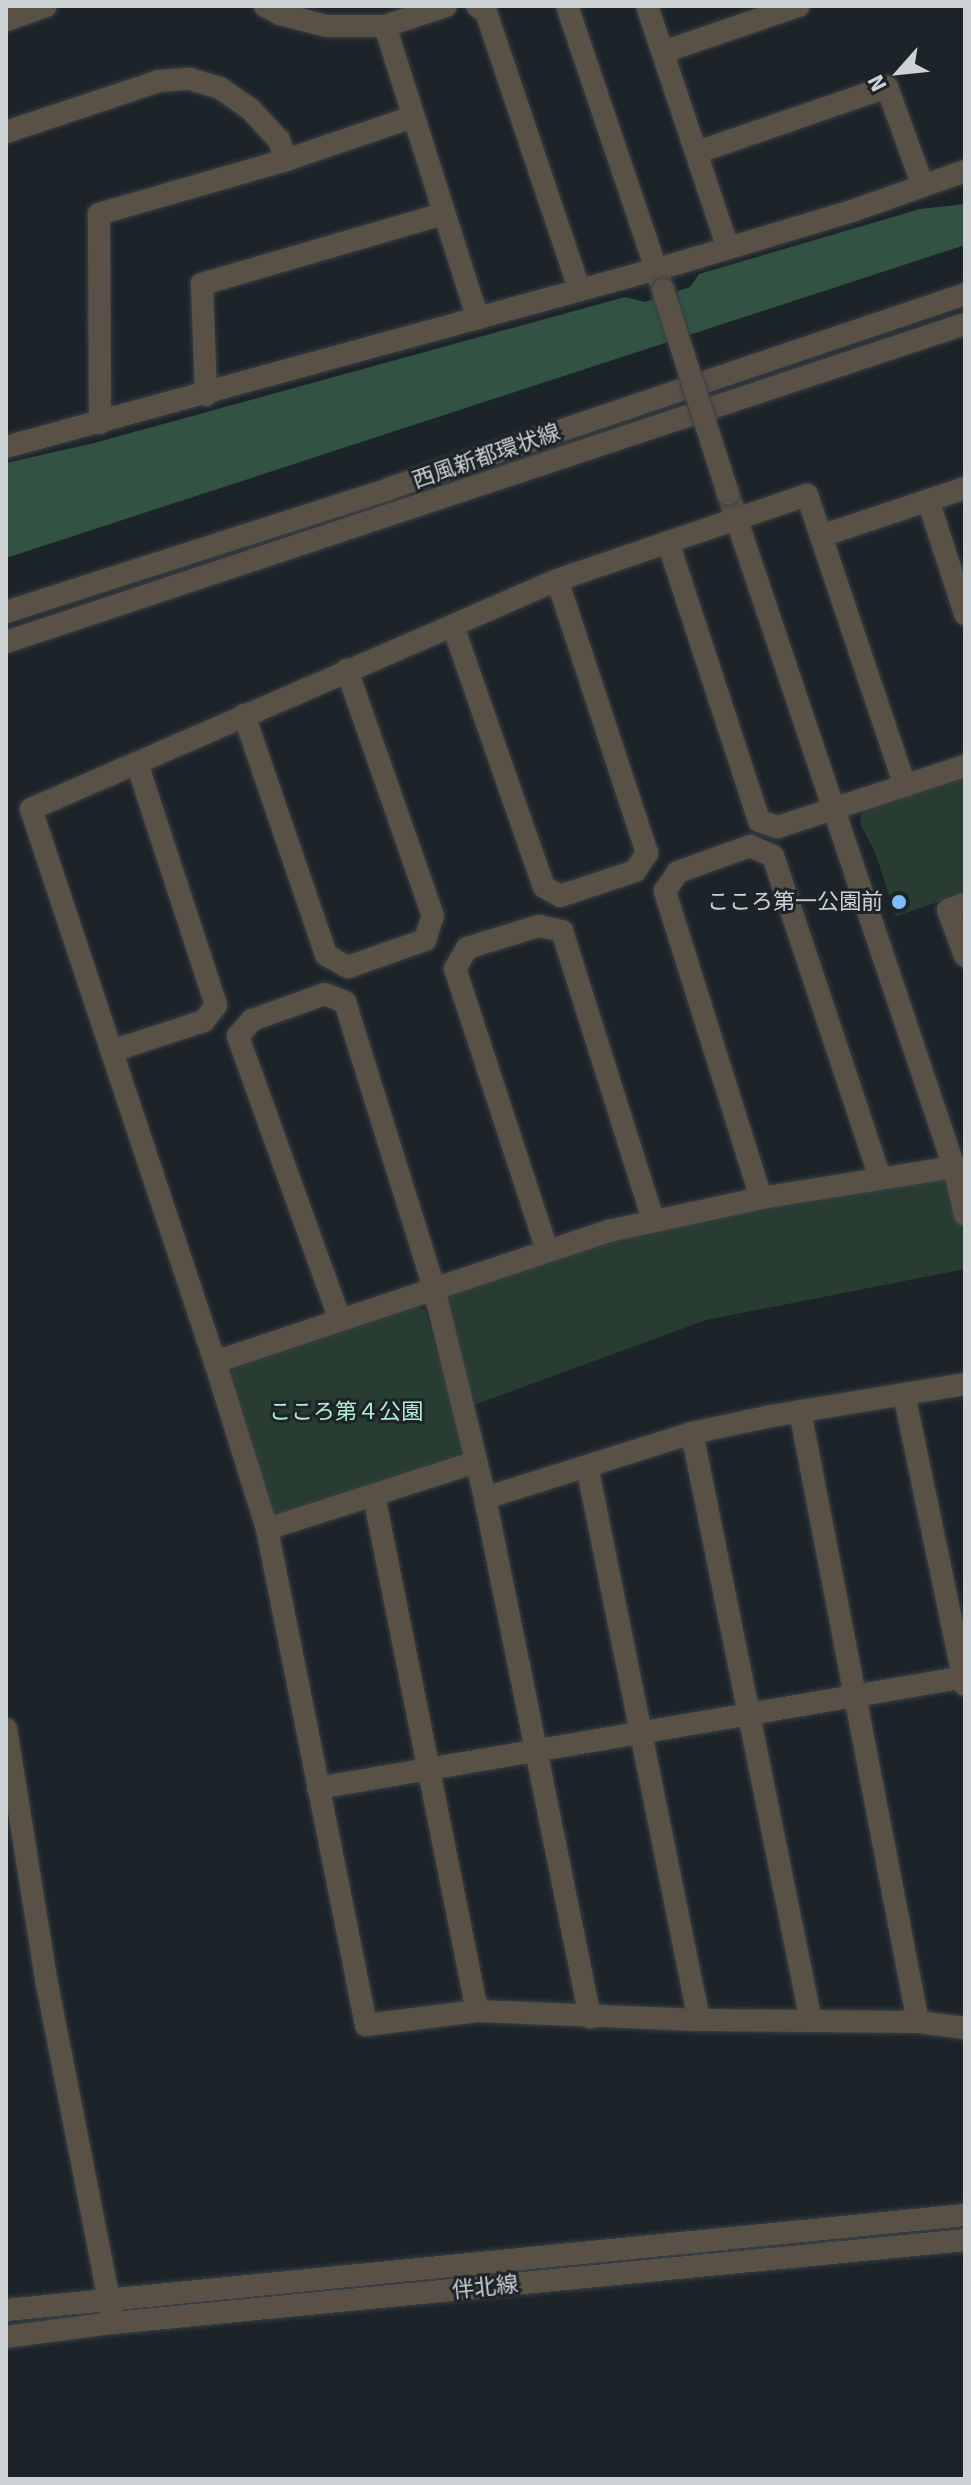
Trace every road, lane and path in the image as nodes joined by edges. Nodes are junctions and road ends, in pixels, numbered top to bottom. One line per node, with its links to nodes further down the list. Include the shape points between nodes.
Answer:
1 (46, 6): 8 (street)
2 (265, 6): 9 (street, via 327,26)
3 (446, 6): 9 (street)
4 (477, 6): 20 (street, via 486,12)
5 (567, 6): 19 (street)
6 (647, 6): 10 (street)
7 (798, 6): 10 (street)
8 (6, 20)
9 (385, 26): 11 (street)
10 (663, 52): 13 (street)
11 (412, 117): 14 (street); 17 (street)
12 (6, 132): 14 (street, via 159,81 190,79 220,88 251,110 279,140)
13 (698, 152): 16 (street, via 887,87); 18 (street)
14 (286, 160): 25 (street, via 99,214)
15 (965, 171): 16 (street)
16 (923, 186): 18 (street)
17 (443, 214): 22 (street); 24 (street, via 202,284)
18 (728, 248): 19 (street)
19 (656, 269): 20 (street); 29 (street, bridge)
20 (579, 288): 22 (street)
21 (965, 294): 33 (street, 西風新都環状線)
22 (478, 319): 24 (street)
23 (965, 324): 36 (street, 西風新都環状線)
24 (206, 395): 25 (street)
25 (100, 423): 26 (street)
26 (6, 447)
27 (965, 488): 28 (street)
28 (928, 500): 30 (street); 34 (street)
29 (736, 517): 30 (street, via 807,495); 31 (street); 42 (street)
30 (821, 536): 41 (street)
31 (668, 542): 32 (street); 42 (street, via 759,821 778,827)
32 (557, 580): 35 (street); 35 (street, via 647,853 635,871 560,896 544,887)
33 (6, 612)
34 (965, 614)
35 (453, 626): 37 (street)
36 (6, 642)
37 (347, 670): 38 (street); 38 (street, via 433,916 425,940 348,967 326,955)
38 (244, 715): 39 (street)
39 (137, 763): 45 (street, via 31,809); 45 (street, via 216,1005 204,1021)
40 (965, 766): 41 (street)
41 (905, 786): 42 (street)
42 (834, 809): 46 (street)
43 (965, 904): 44 (street, via 948,910)
44 (965, 956)
45 (112, 1051): 54 (street)
46 (959, 1166): 47 (street); 49 (street)
47 (880, 1178): 48 (street); 48 (street, via 773,856 750,846 678,872 665,891)
48 (761, 1198): 50 (street)
49 (965, 1215)
50 (653, 1220): 51 (street); 51 (street, via 562,931 539,926 467,948 455,969)
51 (547, 1250): 52 (street)
52 (434, 1288): 53 (street); 53 (street, via 345,1002 325,994 252,1020 238,1036); 59 (street)
53 (340, 1320): 54 (street)
54 (215, 1362): 63 (street)
55 (965, 1384): 56 (street)
56 (904, 1394): 57 (street); 64 (street)
57 (800, 1411): 58 (street); 65 (street)
58 (692, 1433): 60 (street); 66 (street)
59 (476, 1462): 61 (street); 62 (street)
60 (587, 1466): 62 (street); 68 (street)
61 (374, 1496): 63 (street); 70 (street)
62 (485, 1498): 69 (street)
63 (267, 1529): 71 (street)
64 (965, 1680): 65 (street)
65 (854, 1697): 66 (street); 76 (street)
66 (748, 1715): 68 (street); 75 (street)
67 (6, 1729): 80 (street, via 47,1984)
68 (642, 1734): 69 (street); 74 (street)
69 (536, 1752): 70 (street); 73 (street)
70 (430, 1769): 71 (street); 72 (street)
71 (318, 1788): 72 (street, via 366,2025)
72 (477, 2011): 73 (street)
73 (590, 2017): 74 (street)
74 (699, 2020): 75 (street)
75 (811, 2021): 76 (street)
76 (918, 2022): 77 (street)
77 (965, 2028)
78 (965, 2215): 80 (street, 伴北線)
79 (965, 2240): 82 (street, 伴北線)
80 (109, 2298): 81 (street, 伴北線); 82 (street)
81 (6, 2310)
82 (113, 2323): 83 (street, 伴北線)
83 (6, 2337)

